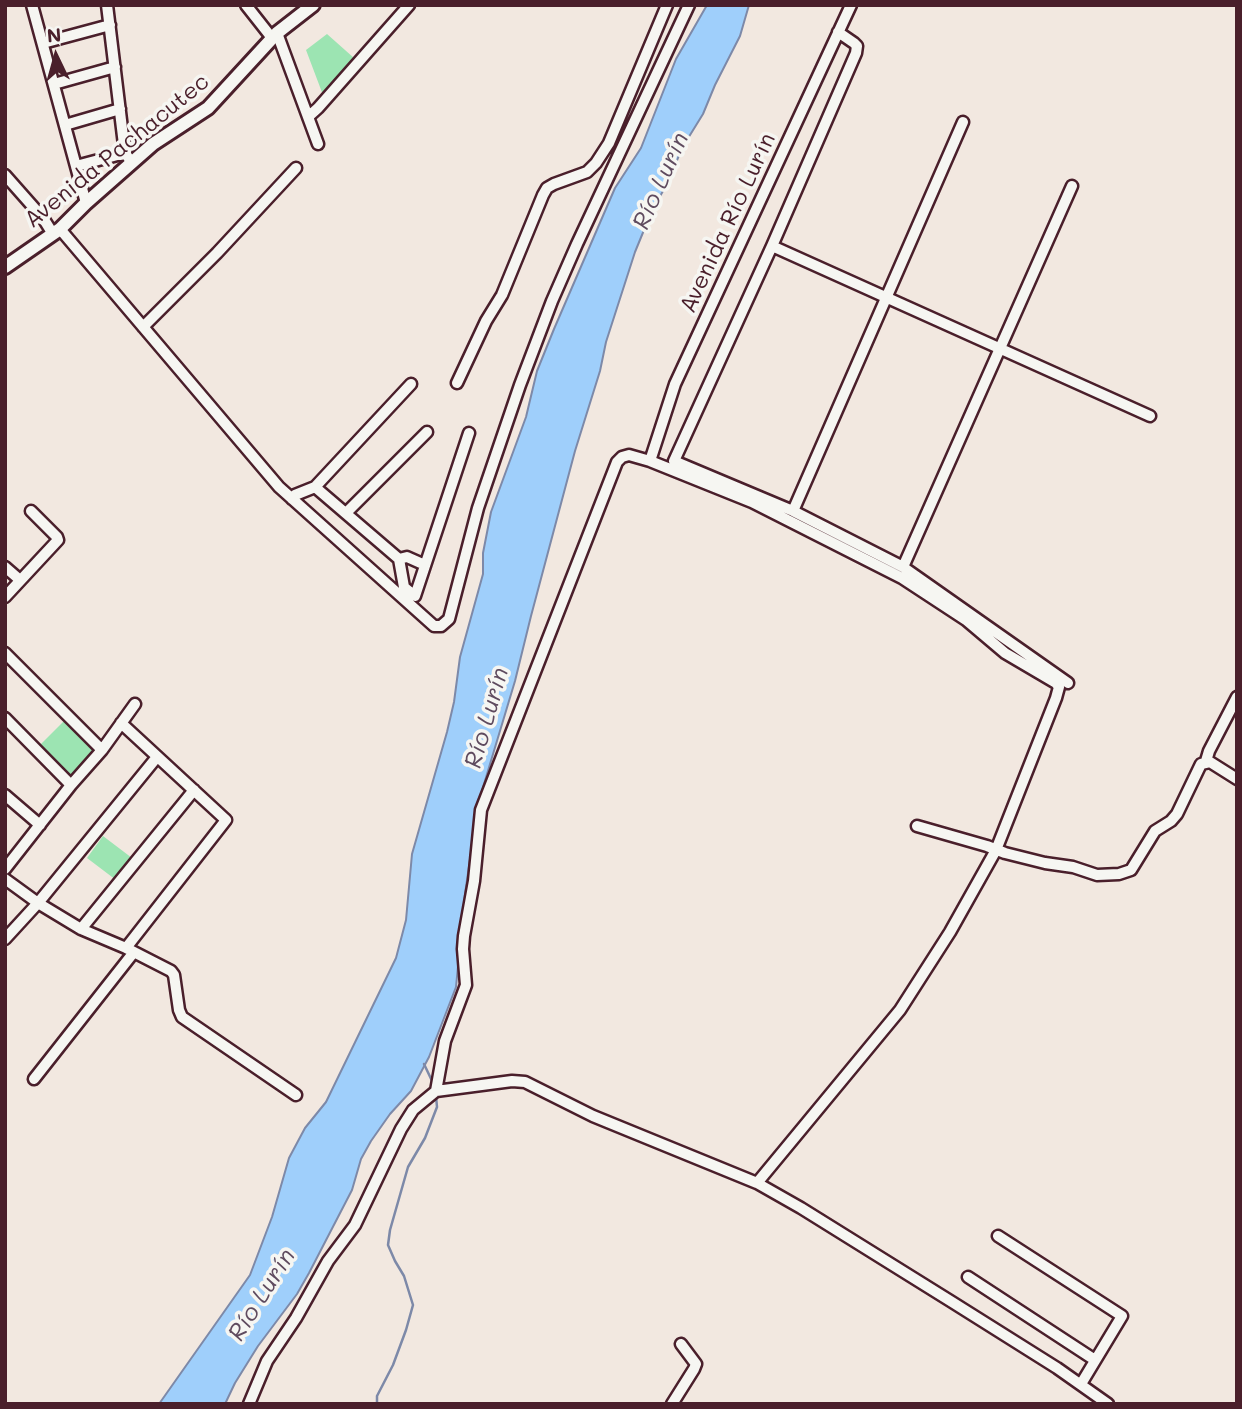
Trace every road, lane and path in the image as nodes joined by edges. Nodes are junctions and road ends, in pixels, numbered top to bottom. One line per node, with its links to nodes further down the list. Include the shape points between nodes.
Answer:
1 (33, 5): 12 (street)
2 (107, 5): 9 (street)
3 (246, 5): 11 (street)
4 (313, 5): 11 (main road, Avenida Pachacutec)
5 (409, 5): 16 (street)
6 (667, 5): 32 (street, via 596,163 587,172 547,188 543,195 502,295)
7 (689, 5): 39 (street, via 552,301 478,508 449,619 433,626)
8 (851, 5): 10 (street, Avenida Río Lurín)
9 (110, 25): 12 (street); 13 (street)
10 (838, 32): 27 (street, via 857,46 856,53); 37 (street, Avenida Río Lurín, via 673,388)
11 (275, 35): 16 (street); 20 (main road, Avenida Pachacutec, via 208,108)
12 (43, 43): 14 (street)
13 (115, 67): 14 (street); 15 (street)
14 (54, 84): 18 (street)
15 (120, 109): 18 (street); 20 (street)
16 (308, 117): 19 (street)
17 (963, 122): 29 (street)
18 (65, 125): 21 (street)
19 (317, 144)
20 (128, 158): 21 (street); 25 (main road, Avenida Pachacutec)
21 (76, 166): 25 (street)
22 (296, 168): 30 (street)
23 (5, 175): 26 (street)
24 (1072, 186): 31 (street)
25 (86, 203): 26 (main road, Avenida Pachacutec)
26 (56, 232): 28 (main road, Avenida Pachacutec); 30 (street)
27 (772, 246): 29 (street); 40 (street, via 674,461)
28 (5, 267)
29 (886, 297): 31 (street); 40 (street)
30 (143, 327): 39 (street)
31 (999, 348): 34 (street); 46 (street)
32 (457, 383)
33 (411, 384): 38 (street)
34 (1150, 416)
35 (427, 432): 42 (street)
36 (468, 433): 44 (street)
37 (650, 461): 64 (street, via 752,502 902,578 967,620 1005,653 1056,683 1056,698); 72 (street, via 629,455 617,462 483,804 464,936 466,985 445,1041)
38 (315, 486): 39 (street); 42 (street)
39 (292, 499)
40 (793, 511): 46 (street)
41 (31, 512): 47 (street, via 58,540)
42 (346, 513): 43 (street)
43 (400, 559): 44 (street, via 407,557); 44 (street, via 404,587 415,596)
44 (425, 565)
45 (5, 567): 47 (street)
46 (903, 567): 50 (street)
47 (20, 580): 48 (street)
48 (5, 597)
49 (5, 653): 55 (street)
50 (1068, 683)
51 (1237, 697): 57 (street)
52 (135, 704): 54 (street)
53 (5, 718): 59 (street)
54 (121, 723): 55 (street); 56 (street)
55 (102, 750): 59 (street)
56 (158, 757): 60 (street); 67 (street)
57 (1206, 761): 58 (street); 64 (street, via 1177,814 1155,831 1128,872 1097,875)
58 (1237, 779)
59 (71, 785): 62 (street)
60 (194, 790): 68 (street); 70 (street, via 226,820)
61 (5, 795): 62 (street)
62 (40, 825): 65 (street)
63 (917, 826): 64 (street)
64 (996, 850): 74 (street, via 900,1010)
65 (5, 869)
66 (5, 879): 67 (street)
67 (38, 903): 68 (street); 69 (street)
68 (81, 929): 70 (street)
69 (5, 939)
70 (130, 950): 71 (street); 73 (street, via 173,972 179,1010 186,1021)
71 (34, 1079)
72 (436, 1091): 74 (street, via 525,1082 593,1116); 80 (street, via 413,1110 401,1129 355,1225 267,1362)
73 (296, 1095)
74 (757, 1183): 79 (street)
75 (998, 1236): 78 (street, via 1122,1317)
76 (968, 1277): 78 (street)
77 (681, 1344): 81 (street, via 695,1364)
78 (1096, 1360): 79 (street)
79 (1081, 1384): 82 (street)
80 (249, 1404)
81 (672, 1404)
82 (1108, 1404)

